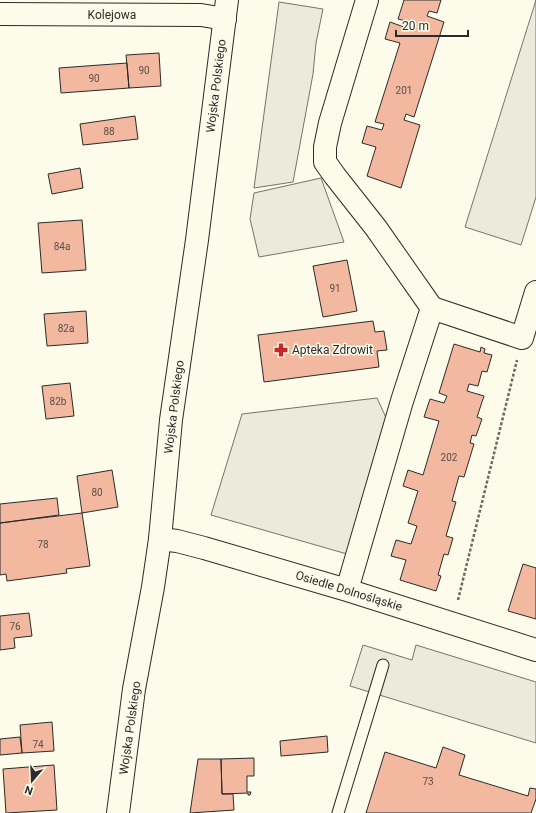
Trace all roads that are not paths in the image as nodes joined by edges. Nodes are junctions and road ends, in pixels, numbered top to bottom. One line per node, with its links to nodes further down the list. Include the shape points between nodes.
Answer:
1 (367, 0): 5 (street, via 330,123 325,146 325,162 376,228)
2 (226, 9): 3 (street, Kolejowa, via 201,15); 7 (street, Wojska Polskiego, via 198,240 171,420)
3 (0, 14)
4 (536, 292): 6 (street)
5 (432, 308): 6 (street); 8 (street)
6 (529, 340)
7 (160, 539): 8 (street, Osiedle Dolnośląskie, via 204,548); 11 (street, Wojska Polskiego, via 134,689)
8 (347, 590): 9 (street, Osiedle Dolnośląskie)
9 (536, 650)
10 (383, 665): 12 (lane)
11 (118, 813)
12 (338, 813)

